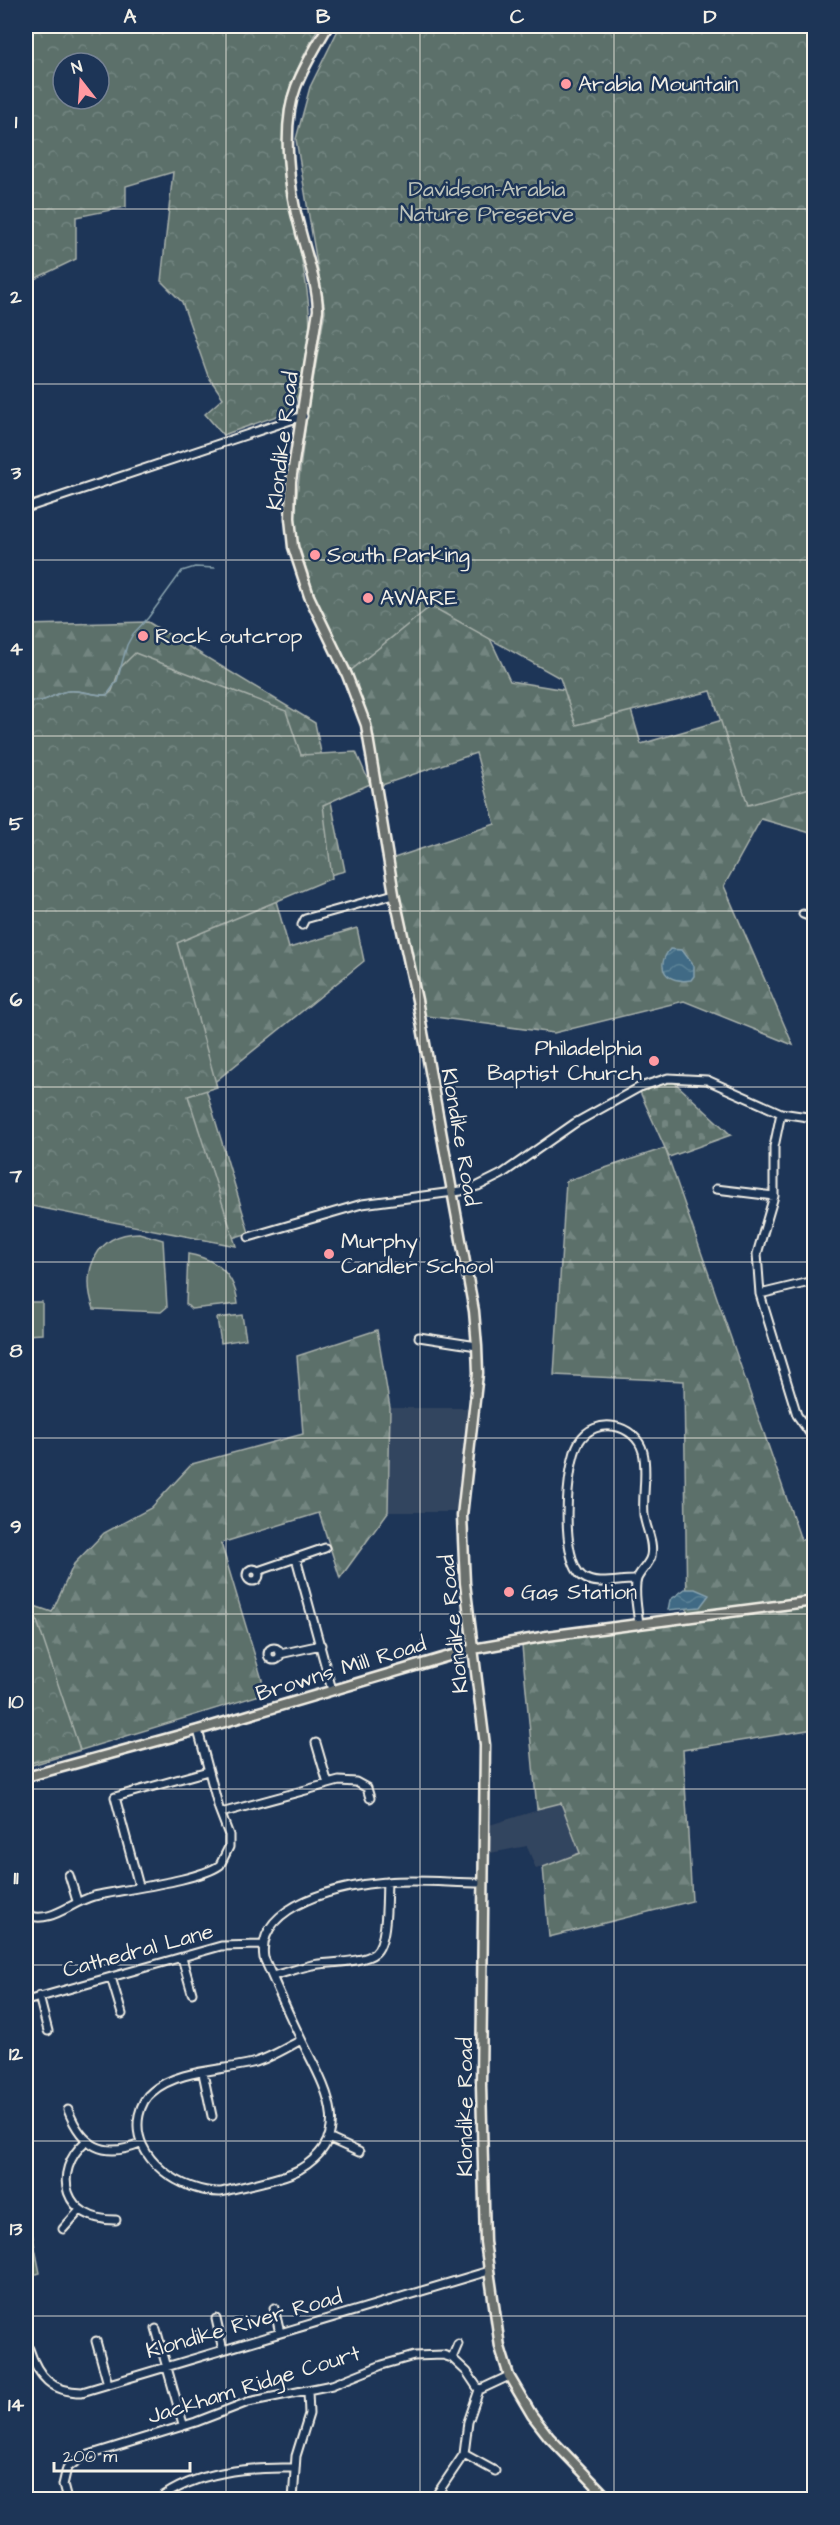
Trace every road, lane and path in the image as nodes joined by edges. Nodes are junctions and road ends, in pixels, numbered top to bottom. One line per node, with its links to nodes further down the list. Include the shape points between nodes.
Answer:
1 (328, 26): 2 (main road, Klondike Road, via 296,86 288,117 299,227 317,290 318,310)
2 (303, 416): 3 (street); 4 (main road, Klondike Road, via 290,495 293,547 309,596 366,725)
3 (26, 508)
4 (394, 894): 7 (street, via 306,919); 11 (main road, Klondike Road)
5 (803, 914): 6 (street)
6 (814, 918)
7 (302, 925)
8 (781, 1113): 9 (street); 11 (street, via 707,1080 668,1078 640,1087 575,1123 502,1174 478,1186); 12 (street, via 774,1147)
9 (814, 1118)
10 (716, 1189): 12 (street)
11 (451, 1191): 13 (street, via 354,1206); 17 (main road, Klondike Road)
12 (774, 1196): 15 (street, via 757,1254)
13 (249, 1237)
14 (814, 1281): 15 (street)
15 (760, 1294): 18 (street, via 797,1415)
16 (419, 1337): 17 (street)
17 (477, 1346): 28 (main road, Klondike Road, via 478,1373 462,1516)
18 (814, 1439)
19 (814, 1499): 20 (street)
20 (810, 1507)
21 (325, 1548): 22 (street)
22 (296, 1558): 23 (street); 27 (street)
23 (258, 1571)
24 (636, 1580): 24 (street, via 651,1554 644,1516 644,1457 632,1432 617,1426 601,1427 588,1433 577,1446 567,1522 570,1558 575,1574 582,1577 597,1582); 26 (street)
25 (814, 1601): 26 (main road, Browns Mill Road)
26 (639, 1625): 28 (main road, Browns Mill Road)
27 (321, 1644): 29 (street); 30 (street)
28 (473, 1649): 30 (main road, Browns Mill Road); 40 (main road, Klondike Road, via 485,1745)
29 (280, 1654)
30 (332, 1690): 31 (main road, Browns Mill Road)
31 (198, 1730): 33 (street); 34 (main road, Browns Mill Road)
32 (316, 1743): 35 (street)
33 (208, 1771): 37 (street); 41 (street, via 115,1797)
34 (26, 1777)
35 (328, 1784): 36 (street, via 356,1782 367,1788); 37 (street)
36 (370, 1798)
37 (221, 1813): 41 (street, via 230,1843 220,1864 149,1887)
38 (69, 1875): 42 (street)
39 (387, 1882): 40 (street); 44 (street, via 300,1902 280,1915); 46 (street, via 382,1941 376,1953)
40 (482, 1884): 64 (main road, Klondike Road, via 483,2214)
41 (139, 1886): 42 (street)
42 (77, 1901): 43 (street, via 50,1917)
43 (26, 1915)
44 (262, 1944): 45 (street, Cathedral Lane, via 228,1945); 46 (street)
45 (182, 1958): 47 (street, Cathedral Lane); 48 (street)
46 (272, 1976): 53 (street)
47 (111, 1977): 49 (street, Cathedral Lane); 51 (street)
48 (192, 1994)
49 (39, 1996): 50 (street, Cathedral Lane); 52 (street)
50 (26, 2001)
51 (122, 2014)
52 (48, 2031)
53 (301, 2040): 54 (street, via 252,2063); 57 (street, via 332,2110)
54 (203, 2073): 56 (street); 59 (street, via 170,2081 149,2094 138,2123)
55 (68, 2110): 58 (street, via 75,2130)
56 (212, 2116)
57 (328, 2138): 59 (street, via 313,2160 298,2170 221,2192 200,2191 161,2169); 60 (street)
58 (86, 2141): 59 (street, via 116,2152); 61 (street, via 69,2160 65,2173 70,2198)
59 (140, 2144)
60 (359, 2152)
61 (80, 2210): 62 (street, via 93,2217); 63 (street)
62 (116, 2220)
63 (63, 2229)
64 (489, 2271): 68 (street, Klondike River Road); 75 (main road, Klondike Road, via 500,2347)
65 (274, 2308): 68 (street)
66 (216, 2319): 72 (street)
67 (156, 2329): 74 (street)
68 (280, 2333): 72 (street, Klondike River Road)
69 (96, 2341): 76 (street)
70 (458, 2344): 73 (street)
71 (29, 2349): 76 (street, Klondike River Road, via 40,2375 57,2389 82,2392)
72 (223, 2350): 74 (street, Klondike River Road)
73 (452, 2358): 77 (street); 78 (street, Jackham Ridge Court, via 414,2356)
74 (166, 2365): 76 (street, Klondike River Road); 79 (street)
75 (509, 2376): 77 (street); 87 (main road, Klondike Road, via 549,2437)
76 (108, 2384)
77 (479, 2390): 80 (street, via 468,2422)
78 (308, 2391): 79 (street, Jackham Ridge Court, via 248,2402); 81 (street, via 309,2414)
79 (183, 2424): 83 (street, Jackham Ridge Court, via 72,2462 64,2477)
80 (464, 2454): 82 (street); 86 (street)
81 (294, 2468): 84 (street, via 201,2476); 85 (street)
82 (495, 2471)
83 (67, 2499)
84 (158, 2499)
85 (293, 2499)
86 (433, 2499)
87 (610, 2499)

